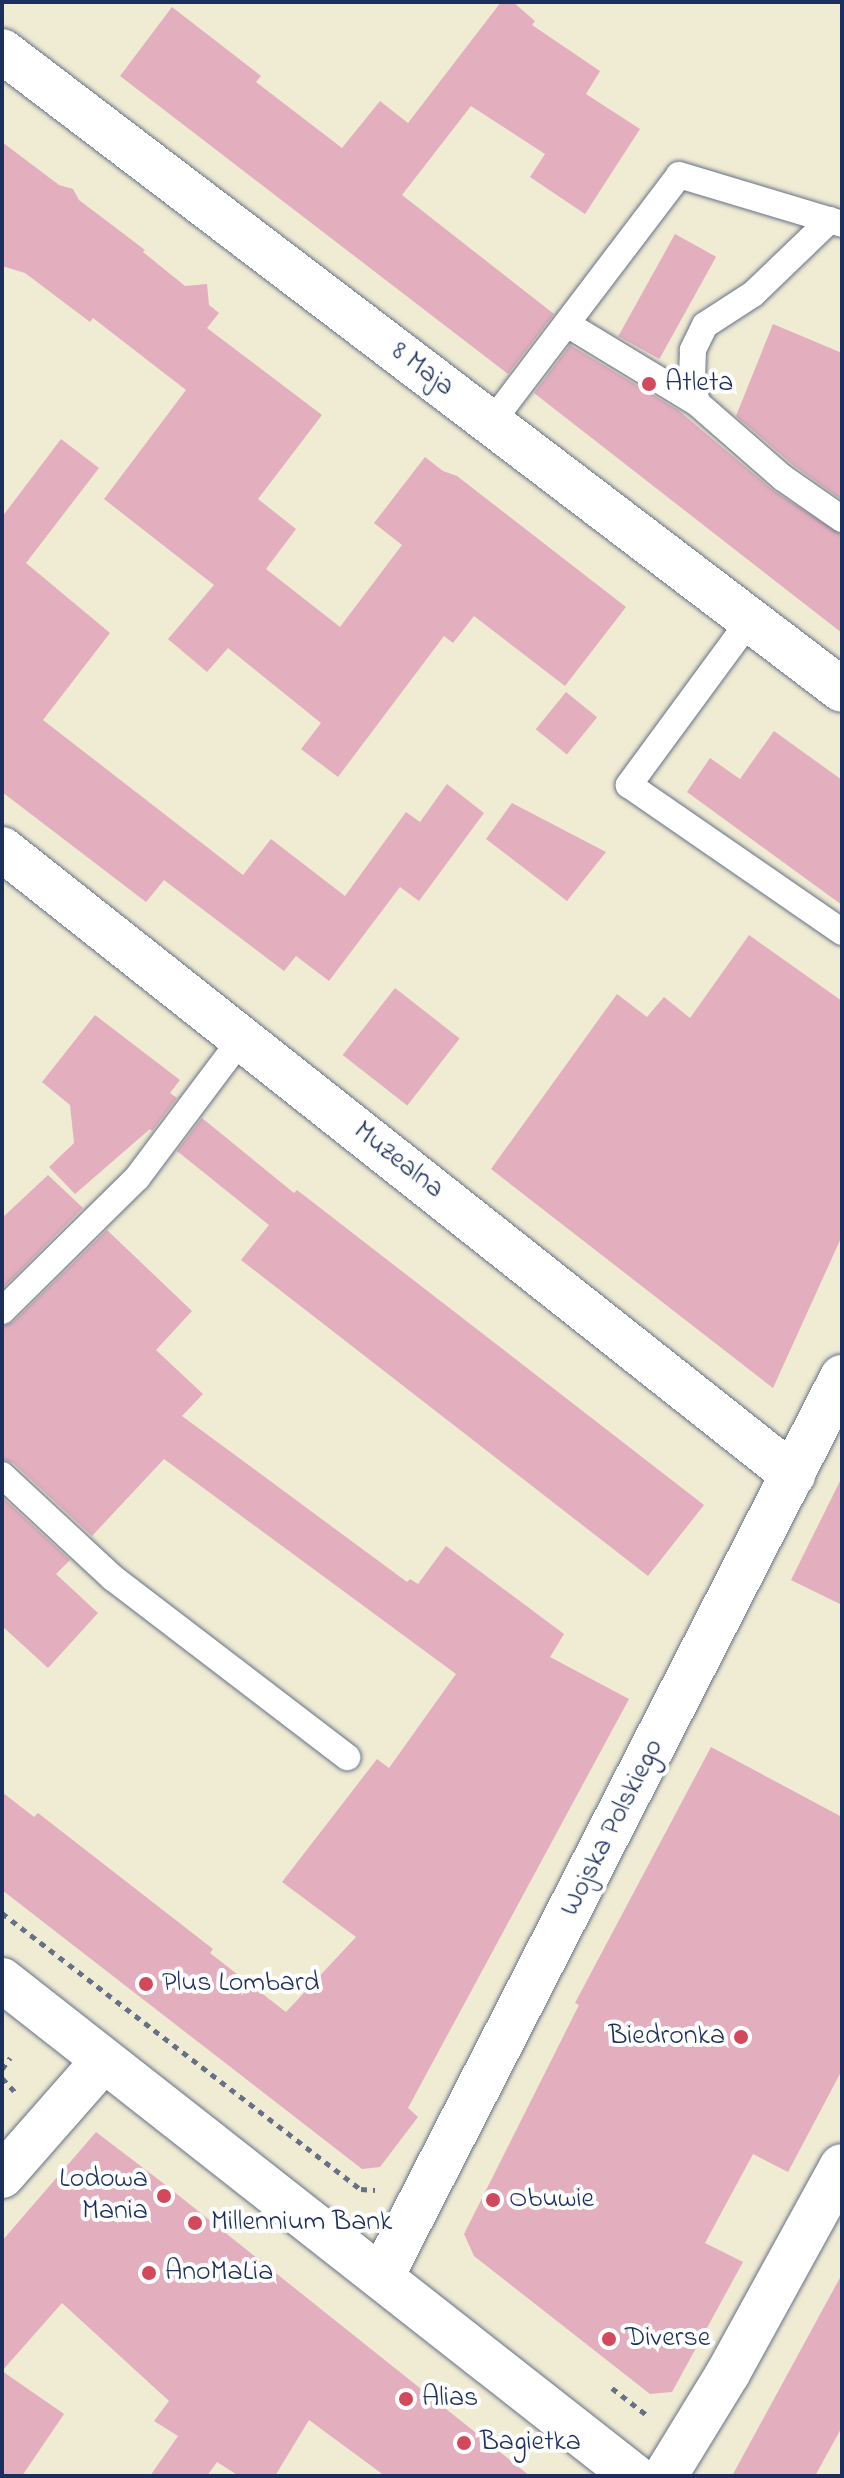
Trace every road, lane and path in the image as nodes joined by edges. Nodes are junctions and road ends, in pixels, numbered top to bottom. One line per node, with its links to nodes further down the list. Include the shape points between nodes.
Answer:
1 (2, 51): 5 (street, 8 Maja)
2 (836, 222): 3 (lane, via 679,175); 4 (lane, via 753,294 705,325 693,350)
3 (567, 324): 4 (lane); 5 (lane)
4 (697, 403): 6 (lane, via 783,478)
5 (491, 423): 7 (street, 8 Maja)
6 (842, 519)
7 (750, 620): 8 (street, 8 Maja); 10 (lane, via 629,785)
8 (842, 690)
9 (2, 849): 11 (street, Muzealna)
10 (842, 932)
11 (243, 1037): 12 (lane, via 137,1178); 15 (street, Muzealna)
12 (2, 1311)
13 (842, 1377): 15 (street, Wojska Polskiego)
14 (2, 1475): 16 (lane, via 113,1578)
15 (793, 1475): 25 (street, Wojska Polskiego)
16 (347, 1757)
17 (2, 1913): 24 (path, via 361,2189 375,2190)
18 (2, 1980): 20 (street)
19 (10, 2058): 21 (path)
20 (104, 2060): 23 (street); 25 (street)
21 (2, 2069)
22 (842, 2166): 27 (street)
23 (2, 2176)
24 (385, 2180)
25 (382, 2276): 26 (street)
26 (634, 2476)
27 (665, 2476)

